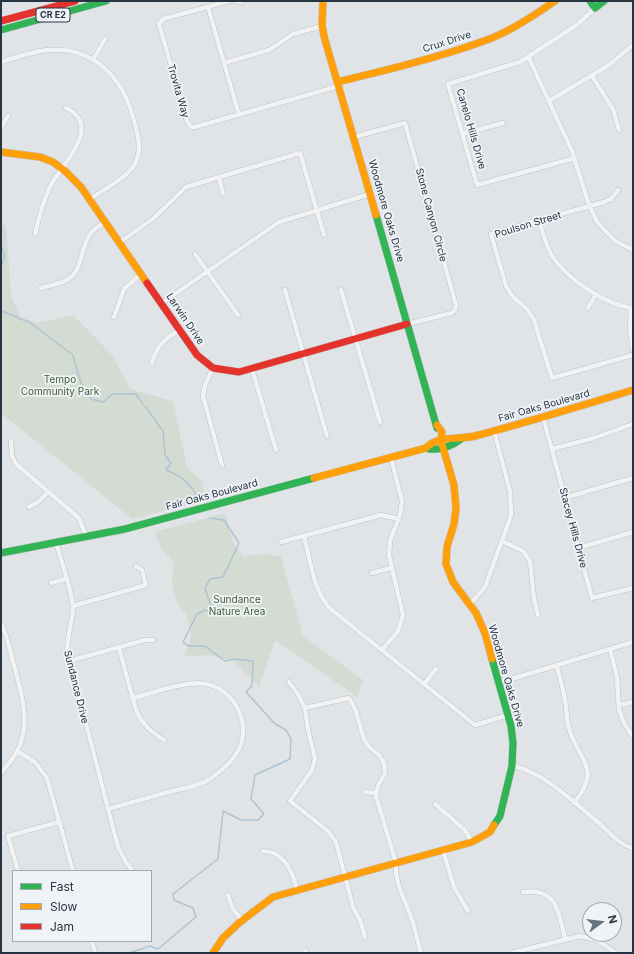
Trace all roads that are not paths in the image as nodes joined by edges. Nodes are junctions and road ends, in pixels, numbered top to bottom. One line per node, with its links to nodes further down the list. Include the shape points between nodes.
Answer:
1 (75, 1): 12 (street, CR E2)
2 (106, 1): 14 (street, CR E2)
3 (229, 1): 10 (street, Trovita Way)
4 (236, 1): 9 (street)
5 (324, 1): 13 (street, Woodmore Oaks Drive)
6 (555, 1): 22 (street, Crux Drive, via 526,21 492,38)
7 (590, 1): 11 (street)
8 (604, 1): 11 (street, Canelo Hills Drive)
9 (242, 2)
10 (208, 7): 20 (street); 25 (street, Trovita Way, via 163,19 159,24 187,121 191,127 195,127)
11 (595, 8): 17 (street, Canelo Hills Drive, via 578,24)
12 (1, 21)
13 (322, 26): 20 (street, via 293,34 269,50); 22 (street, Woodmore Oaks Drive)
14 (1, 30)
15 (105, 39): 18 (street)
16 (633, 45): 21 (street, via 610,65)
17 (528, 56): 23 (street); 30 (street, Canelo Hills Drive, via 513,64 448,84)
18 (93, 60): 19 (street, via 71,52 55,50 32,53); 39 (street, via 106,69 122,88 130,104 140,145 137,158 129,170)
19 (1, 62)
20 (224, 63): 25 (street)
21 (592, 76): 23 (street); 29 (street, via 613,109)
22 (338, 84): 25 (street, Trovita Way); 31 (street, Woodmore Oaks Drive)
23 (550, 101): 33 (street)
24 (66, 108): 34 (street, via 76,116 81,136 77,148)
25 (240, 115)
26 (8, 116): 28 (street)
27 (503, 123): 30 (street)
28 (1, 127)
29 (619, 130)
30 (462, 134): 33 (street, Canelo Hills Drive, via 477,185)
31 (354, 137): 38 (street, Woodmore Oaks Drive); 60 (street, Stone Canyon Circle, via 404,123 421,176 456,305 452,313)
32 (1, 152): 34 (street, Larwin Drive, via 34,155)
33 (575, 158): 40 (street)
34 (62, 168): 39 (street, Larwin Drive); 44 (street, via 45,198)
35 (219, 177): 37 (street); 41 (street, via 300,153); 46 (street, via 182,189 154,218)
36 (618, 190): 40 (street, Poulson Street, via 611,198)
37 (223, 194)
38 (371, 194): 41 (street); 60 (street, Woodmore Oaks Drive)
39 (90, 199): 43 (street, Larwin Drive)
40 (590, 207): 42 (street, Poulson Street); 47 (street, via 605,232 620,245)
41 (317, 210): 45 (street); 49 (street, via 279,222)
42 (539, 221): 54 (street, via 548,249 561,268); 65 (street, Poulson Street, via 491,234 506,286 534,320 552,378)
43 (106, 222): 46 (street, Larwin Drive); 51 (street, via 88,237 79,265 72,276)
44 (35, 234)
45 (324, 235)
46 (120, 242): 50 (street, Larwin Drive)
47 (633, 250)
48 (195, 254): 49 (street)
49 (208, 271): 55 (street); 58 (street)
50 (141, 274): 55 (street, Larwin Drive); 59 (street, via 124,289)
51 (40, 288)
52 (285, 290): 64 (street)
53 (341, 290): 62 (street)
54 (596, 294): 56 (street); 57 (street, via 616,304)
55 (162, 303): 61 (street, Larwin Drive)
56 (588, 308)
57 (632, 308): 63 (street, via 630,331)
58 (238, 315)
59 (114, 317)
60 (407, 324): 62 (street); 76 (street, Woodmore Oaks Drive, via 437,425 438,438)
61 (179, 330): 66 (street, via 159,345); 67 (street, Larwin Drive, via 197,355)
62 (356, 340): 64 (street); 71 (street)
63 (633, 350)
64 (304, 355): 68 (street); 74 (street)
65 (633, 355)
66 (152, 363)
67 (213, 368): 68 (street, via 239,372); 80 (street, via 203,396)
68 (252, 369): 78 (street)
69 (633, 390): 70 (street, Fair Oaks Boulevard)
70 (543, 416): 73 (street, Fair Oaks Boulevard); 77 (street, Stacey Hills Drive)
71 (380, 422)
72 (633, 424): 77 (street)
73 (494, 431): 76 (street, Fair Oaks Boulevard, via 461,439 454,444); 91 (street, via 511,499 511,516)
74 (328, 436)
75 (11, 441): 82 (street, via 12,456 16,464)
76 (442, 444): 79 (street, Fair Oaks Boulevard, via 431,450 426,448); 100 (street, Woodmore Oaks Drive, via 454,485 456,508 447,546 446,564 453,582)
77 (552, 449): 83 (street, Stacey Hills Drive)
78 (276, 450)
79 (391, 458): 85 (street, via 402,501); 87 (street, Fair Oaks Boulevard, via 125,529)
80 (222, 465)
81 (633, 478): 83 (street)
82 (48, 492): 84 (street); 87 (street, via 79,518)
83 (564, 498): 92 (street, Stacey Hills Drive)
84 (29, 507)
85 (399, 519): 88 (street, via 381,515); 95 (street, via 390,541)
86 (633, 532): 92 (street)
87 (86, 536): 89 (street, Fair Oaks Boulevard)
88 (304, 536): 90 (street); 108 (street, via 319,592 325,604)
89 (56, 542): 93 (street, Fair Oaks Boulevard); 97 (street, Sundance Drive)
90 (281, 542)
91 (502, 542): 100 (street, via 485,587); 102 (street, via 523,551 530,561)
92 (578, 548): 99 (street, Stacey Hills Drive, via 592,598)
93 (1, 553)
94 (136, 566): 101 (street, via 142,570 146,585)
95 (391, 568): 96 (street); 108 (street, via 404,615 398,631)
96 (372, 573)
97 (66, 579): 98 (street); 101 (street, Sundance Drive)
98 (51, 583)
99 (633, 588)
100 (470, 604): 113 (street, Woodmore Oaks Drive, via 485,633)
101 (73, 606): 109 (street, Sundance Drive, via 66,640)
102 (538, 615)
103 (1, 624): 122 (street, via 25,709 24,728)
104 (153, 640): 106 (street)
105 (633, 642): 107 (street)
106 (119, 648): 109 (street); 115 (street)
107 (610, 649): 110 (street); 117 (street, via 617,677)
108 (382, 650): 114 (street)
109 (70, 661): 129 (street, Sundance Drive)
110 (557, 667): 113 (street); 127 (street, via 571,734 587,769 586,786)
111 (436, 669): 114 (street)
112 (289, 682): 118 (street)
113 (498, 683): 119 (street, Woodmore Oaks Drive)
114 (424, 684): 119 (street, via 475,725)
115 (132, 698): 121 (street, via 144,725); 129 (street, via 190,684 213,686 227,695 237,707 243,724 242,740 232,760 206,781)
116 (633, 702): 117 (street)
117 (619, 705): 120 (street, via 624,723)
118 (305, 708): 126 (street, via 349,698 364,740 384,763 385,773); 139 (street, via 315,758 312,770 290,801 332,835 338,845)
119 (508, 715): 123 (street, Woodmore Oaks Drive, via 513,743)
120 (633, 737)
121 (164, 740)
122 (17, 751): 124 (street); 130 (street, via 35,762 44,772)
123 (512, 766): 127 (street, via 525,768 538,775); 131 (street, Woodmore Oaks Drive, via 499,820 490,832)
124 (1, 772)
125 (365, 792): 126 (street)
126 (376, 793): 135 (street)
127 (574, 803): 132 (street, via 615,838)
128 (435, 804): 131 (street, via 466,830)
129 (108, 809): 138 (street, Sundance Drive, via 118,848)
130 (59, 822): 136 (street, via 8,836); 137 (street)
131 (472, 842): 133 (street, Woodmore Oaks Drive)
132 (633, 848)
133 (443, 850): 135 (street, Woodmore Oaks Drive); 143 (street, via 454,887)
134 (263, 851): 140 (street, via 272,852 287,864)
135 (396, 863): 139 (street, Woodmore Oaks Drive); 150 (street, via 403,900 413,920)
136 (18, 870)
137 (73, 870)
138 (132, 870)
139 (346, 877): 140 (street, Woodmore Oaks Drive); 145 (street, via 354,910)
140 (297, 890): 144 (street, Woodmore Oaks Drive, via 266,901)
141 (523, 892): 146 (street, via 539,891 551,900 557,909)
142 (228, 895): 144 (street)
143 (468, 911)
144 (242, 920): 149 (street, Woodmore Oaks Drive)
145 (365, 937)
146 (565, 938): 151 (street); 152 (street, via 592,937)
147 (92, 942): 148 (street)
148 (95, 953)
149 (213, 953)
150 (421, 953)
151 (510, 953)
152 (616, 953)

